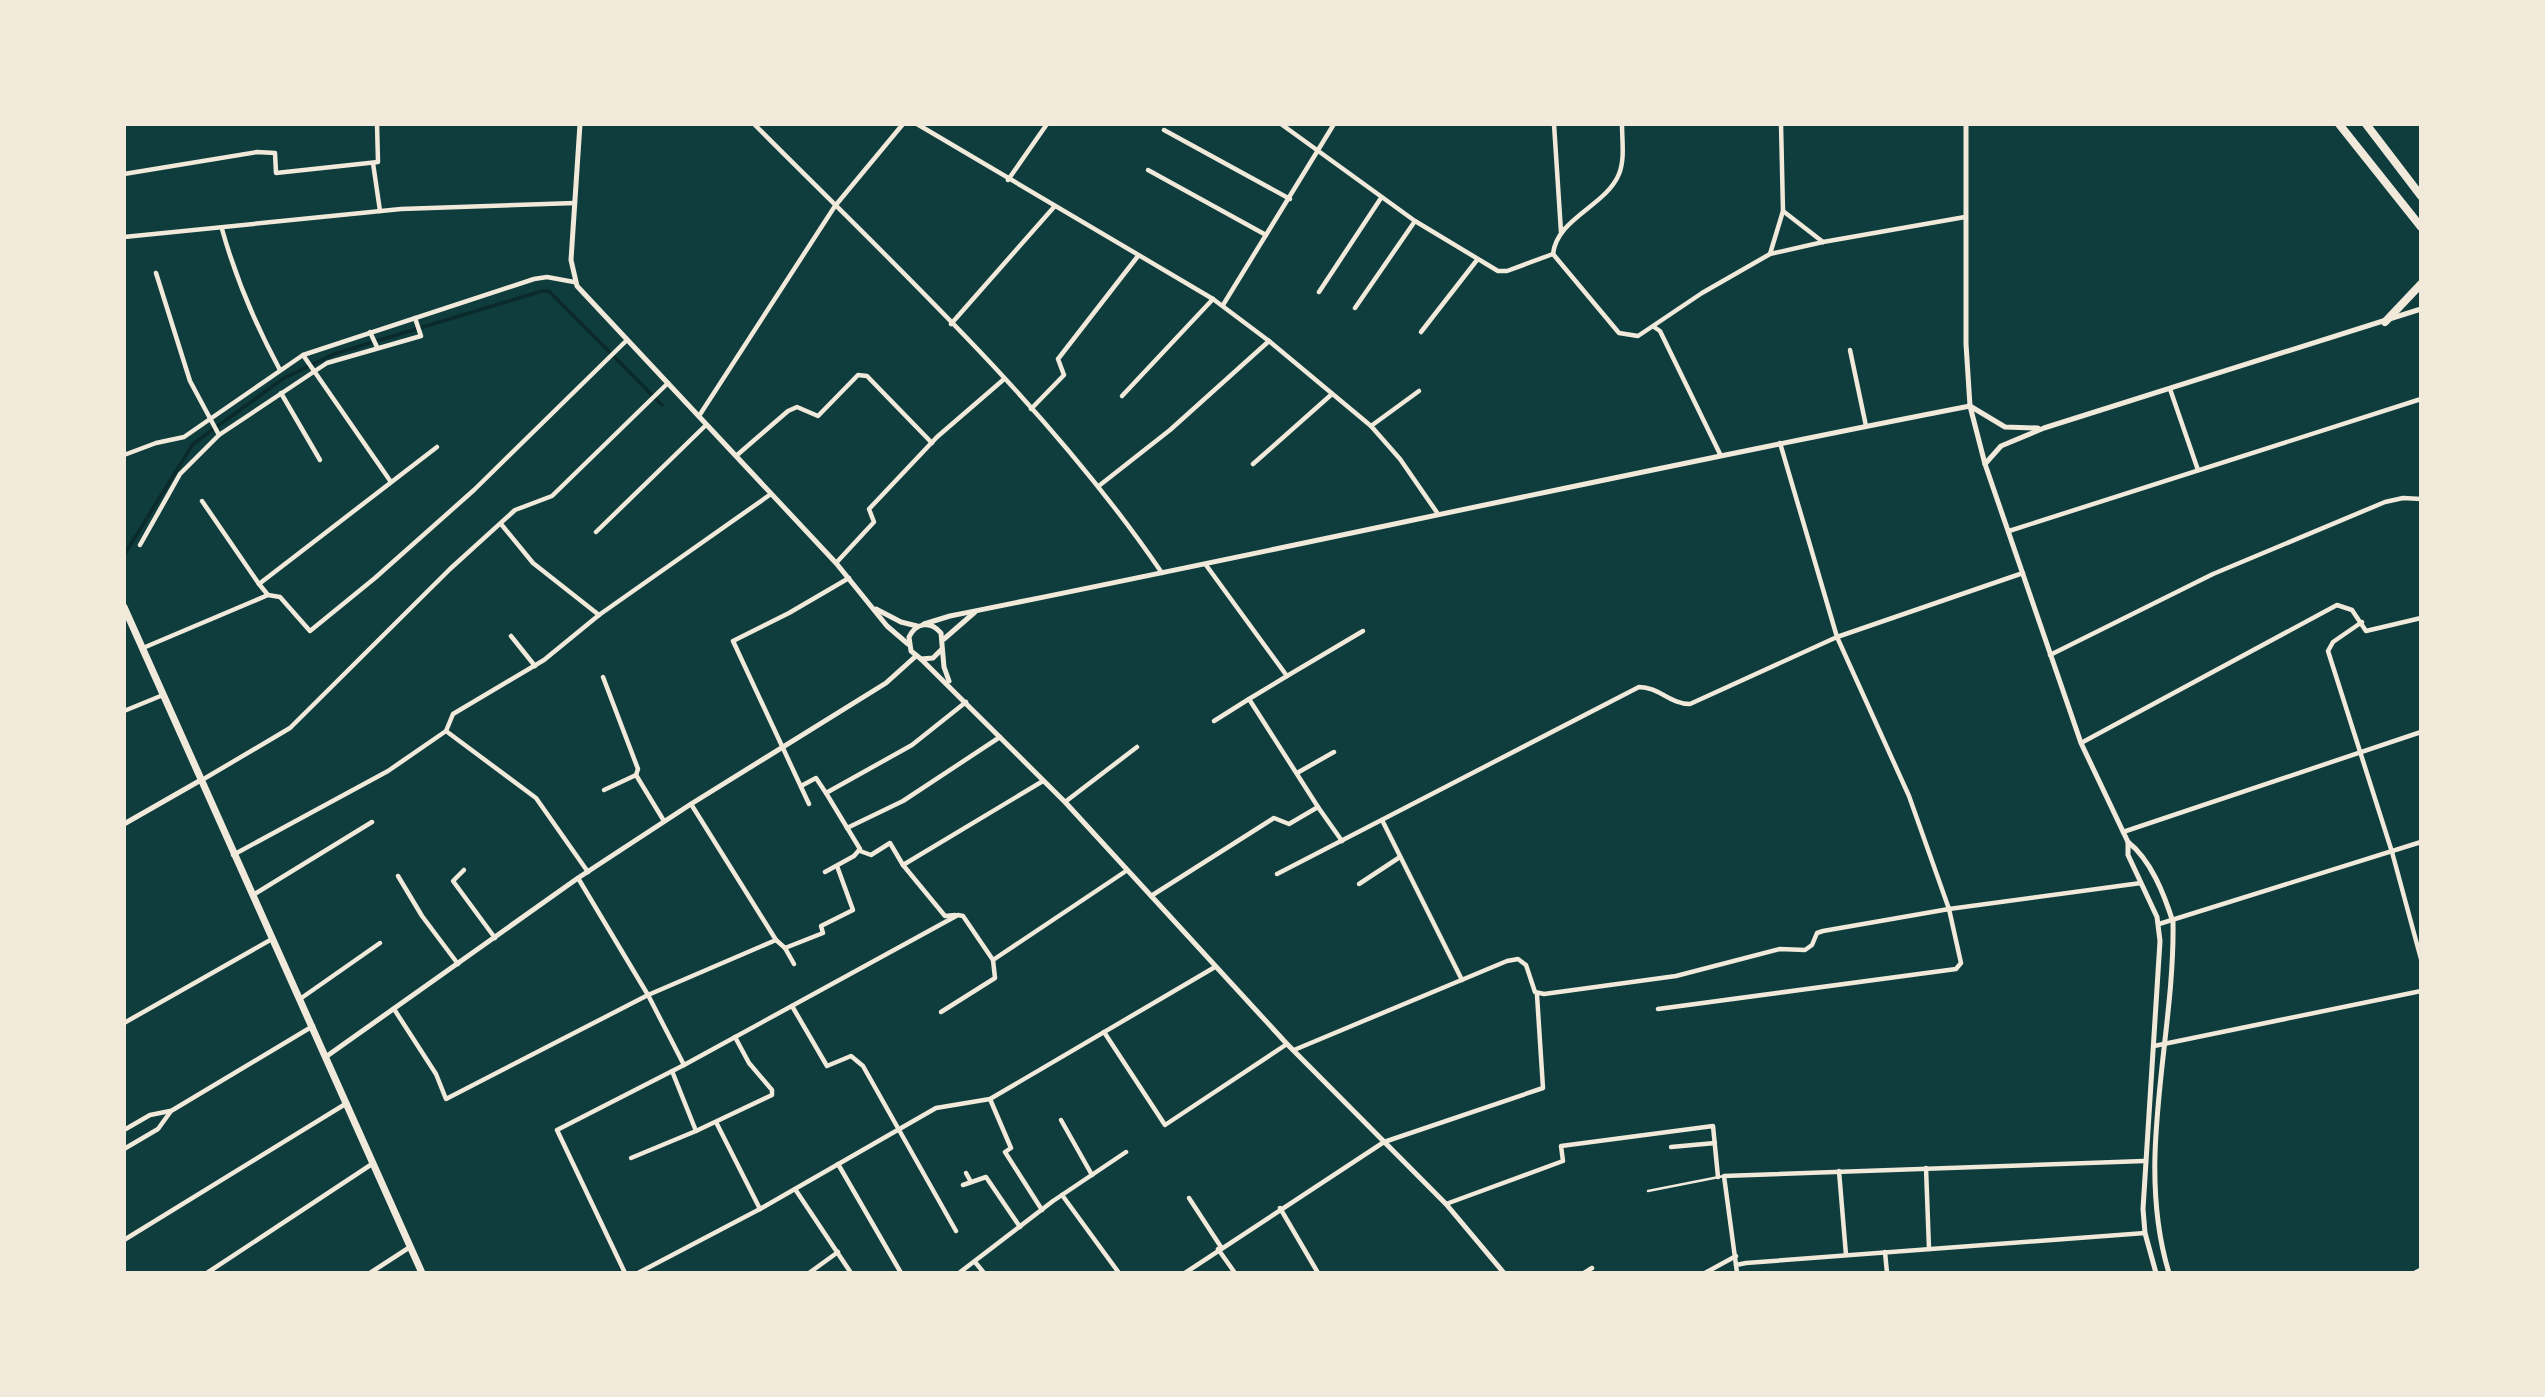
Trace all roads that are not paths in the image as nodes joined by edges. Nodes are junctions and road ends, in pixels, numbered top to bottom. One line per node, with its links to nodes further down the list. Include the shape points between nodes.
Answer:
1 (377, 124): 17 (street, via 378,162)
2 (580, 124): 24 (street)
3 (754, 124): 25 (street)
4 (903, 124): 25 (street)
5 (917, 124): 20 (street)
6 (1047, 124): 20 (street)
7 (1280, 124): 16 (street)
8 (1334, 124): 16 (street)
9 (1554, 124): 34 (street)
10 (1622, 124): 34 (street, via 1618,177)
11 (1781, 124): 28 (street)
12 (1966, 124): 30 (street)
13 (2339, 124): 29 (highway)
14 (2366, 124): 21 (highway)
15 (1164, 130): 23 (street)
16 (1317, 153): 22 (street); 23 (street)
17 (373, 163): 19 (street, via 276,173 275,153 257,152); 27 (street)
18 (1148, 170): 35 (street)
19 (124, 174)
20 (1008, 180): 26 (street)
21 (2421, 196)
22 (1381, 198): 31 (street); 45 (street)
23 (1290, 199): 35 (street)
24 (576, 203): 27 (street); 43 (street, via 571,260)
25 (835, 205): 52 (street); 73 (street)
26 (1054, 207): 40 (street); 52 (street)
27 (380, 211): 33 (street)
28 (1783, 211): 37 (street); 39 (street)
29 (2417, 215): 32 (highway)
30 (1965, 217): 37 (street); 71 (street)
31 (1415, 221): 41 (street); 48 (street)
32 (2421, 227)
33 (222, 228): 36 (street); 61 (street, via 236,278)
34 (1561, 233): 38 (street)
35 (1266, 235): 47 (street)
36 (124, 237)
37 (1823, 242): 39 (street)
38 (1553, 254): 41 (street, via 1502,272); 53 (street, via 1619,333 1638,336)
39 (1770, 254): 53 (street)
40 (1138, 256): 46 (street); 72 (street, via 1058,359 1064,375)
41 (1477, 260): 54 (street)
42 (156, 273): 74 (street, via 190,382)
43 (574, 282): 50 (street, via 534,279); 56 (street)
44 (2421, 284): 51 (highway)
45 (1319, 292)
46 (1213, 299): 47 (street); 69 (street)
47 (1223, 306): 57 (street)
48 (1355, 308)
49 (2421, 309): 51 (street)
50 (416, 320): 55 (street); 58 (street, via 421,336)
51 (2385, 322): 65 (street)
52 (951, 324): 63 (street)
53 (1653, 327): 83 (street, via 1660,331)
54 (1421, 332)
55 (371, 335): 58 (street); 60 (street)
56 (627, 340): 64 (street); 106 (street, via 474,490 310,631 280,597)
57 (1269, 341): 68 (street); 91 (street, via 1170,430)
58 (377, 347): 62 (street)
59 (1850, 350): 77 (street)
60 (304, 357): 61 (street); 62 (street)
61 (280, 370): 74 (street)
62 (314, 371): 67 (street); 90 (street)
63 (1003, 380): 72 (street); 80 (street)
64 (669, 383): 73 (street); 96 (street, via 552,496 519,507)
65 (2170, 389): 78 (street); 89 (street)
66 (1419, 391): 76 (street)
67 (281, 393): 79 (street); 86 (street)
68 (1332, 394): 76 (street); 87 (street)
69 (1122, 396)
70 (2421, 399): 89 (street)
71 (1970, 407): 77 (street); 78 (street, via 2005,427); 88 (street)
72 (1031, 409): 91 (street)
73 (699, 416): 75 (street)
74 (209, 422): 79 (street); 84 (street, via 182,439)
75 (706, 425): 85 (street); 98 (street)
76 (1371, 426): 95 (street)
77 (1866, 426): 81 (street)
78 (2044, 428): 88 (street, via 2001,446)
79 (219, 435): 99 (street, via 180,474)
80 (932, 443): 85 (street, via 867,376 858,375 818,416 797,407 788,411); 100 (street, via 869,509 874,522)
81 (1780, 443): 83 (street); 116 (street)
82 (438, 447): 90 (street)
83 (1720, 454): 95 (street)
84 (124, 455)
85 (735, 456): 92 (street)
86 (320, 460)
87 (1253, 464)
88 (1985, 464): 97 (street)
89 (2198, 470): 97 (street)
90 (391, 482): 105 (street)
91 (1100, 485): 103 (street)
92 (771, 494): 100 (street); 110 (street)
93 (2421, 499): 121 (street, via 2385,502 2225,568)
94 (202, 501): 105 (street)
95 (1438, 514): 101 (street)
96 (501, 524): 110 (street, via 533,563); 142 (street, via 290,728)
97 (2009, 531): 102 (street)
98 (596, 532)
99 (140, 545)
100 (836, 563): 104 (street)
101 (1206, 565): 103 (street); 124 (street)
102 (2023, 573): 116 (street); 121 (street)
103 (1163, 574): 109 (street)
104 (849, 578): 108 (street); 136 (street, via 733,641)
105 (259, 584): 106 (street)
106 (268, 595): 119 (street)
107 (124, 607): 119 (main road)
108 (873, 607): 113 (street, via 901,622); 118 (street)
109 (978, 610): 113 (street); 117 (street)
110 (599, 615): 123 (street)
111 (2421, 618): 112 (street, via 2372,631 2366,631)
112 (2362, 622): 135 (street, via 2352,610 2337,605); 138 (street, via 2333,642 2328,651)
113 (921, 625): 117 (street, via 937,628); 118 (street, via 909,637)
114 (1363, 631): 124 (street)
115 (511, 636): 123 (street)
116 (1837, 638): 151 (street, via 1690,704 1678,704 1652,687 1639,687); 177 (street, via 1909,796)
117 (944, 639): 120 (street)
118 (908, 645): 122 (street)
119 (142, 648): 127 (main road)
120 (942, 649): 122 (street, via 933,658); 126 (street)
121 (2049, 655): 135 (street)
122 (919, 657): 126 (street); 136 (street, via 886,684)
123 (535, 666): 132 (street, via 453,713)
124 (1287, 676): 128 (street)
125 (603, 677): 141 (street, via 638,769)
126 (950, 684): 129 (street)
127 (163, 695): 130 (street); 142 (main road)
128 (1248, 699): 131 (street); 140 (street)
129 (966, 702): 134 (street); 146 (street, via 912,745)
130 (124, 711)
131 (1214, 721)
132 (446, 732): 162 (street, via 378,777); 168 (street, via 536,798)
133 (2421, 732): 138 (street)
134 (1000, 736): 143 (street); 155 (street, via 903,801)
135 (2081, 743): 156 (street)
136 (783, 747): 144 (street); 148 (street)
137 (1137, 747): 147 (street)
138 (2361, 750): 156 (street); 161 (street)
139 (1334, 752): 140 (street)
140 (1297, 773): 150 (street)
141 (636, 775): 145 (street); 152 (street)
142 (201, 780): 154 (street); 162 (main road)
143 (1043, 781): 147 (street); 164 (street)
144 (801, 786): 146 (street, via 816,778); 149 (street)
145 (604, 790)
146 (826, 793): 155 (street)
147 (1065, 802): 167 (street)
148 (691, 804): 152 (street); 183 (street)
149 (809, 804)
150 (1318, 807): 157 (street); 176 (street, via 1289,824 1272,819)
151 (1382, 820): 157 (street); 163 (street)
152 (664, 821): 168 (street)
153 (372, 822): 175 (street)
154 (124, 824)
155 (847, 828): 160 (street)
156 (2123, 832): 158 (street)
157 (1342, 841): 170 (street)
158 (2128, 842): 173 (street, via 2128,855); 179 (street, via 2141,852)
159 (2421, 842): 161 (street)
160 (860, 851): 164 (street, via 870,855 890,843); 165 (street)
161 (2392, 852): 179 (street); 186 (street)
162 (233, 855): 175 (main road)
163 (1400, 857): 174 (street); 191 (street)
164 (903, 865): 178 (street, via 945,916)
165 (837, 866): 169 (street); 185 (street, via 853,910 821,926 823,933)
166 (464, 870): 181 (street, via 453,881)
167 (1126, 871): 176 (street); 187 (street)
168 (588, 872): 172 (street)
169 (825, 873)
170 (1277, 874)
171 (398, 876): 188 (street)
172 (579, 878): 181 (street); 193 (street)
173 (2141, 883): 177 (street); 180 (street)
174 (1359, 884)
175 (252, 895): 182 (main road)
176 (1150, 897): 190 (street)
177 (1949, 909): 194 (street, via 1823,931 1805,950 1780,948 1676,975); 198 (street, via 1961,963 1955,969)
178 (958, 915): 187 (street); 196 (street)
179 (2173, 922): 180 (street); 204 (street)
180 (2159, 924): 206 (street)
181 (495, 938): 188 (street)
182 (273, 939): 195 (main road); 200 (street)
183 (776, 940): 185 (street); 193 (street)
184 (380, 943): 195 (street)
185 (785, 948): 189 (street)
186 (2421, 959)
187 (993, 960): 199 (street, via 995,978)
188 (458, 964): 197 (street)
189 (794, 964)
190 (1214, 967): 202 (street); 205 (street)
191 (1462, 980): 194 (street, via 1518,959); 207 (street)
192 (2421, 991): 204 (street)
193 (648, 995): 197 (street, via 446,1099 436,1074); 209 (street)
194 (1537, 995): 219 (street, via 1543,1088)
195 (300, 999): 201 (main road)
196 (792, 1006): 203 (street); 217 (street, via 827,1066 851,1056 863,1066)
197 (394, 1009): 208 (street)
198 (1658, 1009)
199 (941, 1012)
200 (124, 1023)
201 (314, 1026): 208 (main road); 213 (street)
202 (1104, 1032): 205 (street, via 1165,1125); 211 (street)
203 (735, 1037): 209 (street); 215 (street, via 773,1093)
204 (2165, 1043): 206 (street); 280 (street, via 2155,1207)
205 (1287, 1044): 207 (street)
206 (2154, 1046): 225 (street)
207 (1294, 1051): 219 (street)
208 (327, 1056): 212 (main road)
209 (684, 1065): 210 (street)
210 (672, 1071): 218 (street); 262 (street, via 556,1130)
211 (990, 1099): 217 (street, via 936,1108); 242 (street, via 1011,1148 1004,1152)
212 (347, 1102): 226 (main road); 246 (street)
213 (170, 1111): 216 (street, via 150,1115); 222 (street, via 158,1129)
214 (1061, 1120): 231 (street)
215 (716, 1124): 218 (street); 241 (street)
216 (124, 1130)
217 (899, 1130): 227 (street); 244 (street)
218 (696, 1132): 224 (street)
219 (1384, 1142): 239 (street); 240 (street)
220 (1715, 1143): 221 (street); 232 (street); 239 (street, via 1713,1126 1561,1146 1563,1161)
221 (1671, 1147)
222 (124, 1149)
223 (1126, 1152): 231 (street)
224 (631, 1158)
225 (2144, 1161): 228 (street); 245 (street)
226 (372, 1164): 247 (main road); 259 (street)
227 (838, 1164): 235 (street); 267 (street)
228 (1926, 1168): 229 (street); 249 (street)
229 (1839, 1171): 232 (street); 252 (street)
230 (966, 1173): 233 (street)
231 (1092, 1175): 237 (street)
232 (1721, 1177): 236 (lane); 253 (street)
233 (971, 1182): 234 (street); 243 (street, via 986,1177)
234 (963, 1185)
235 (795, 1189): 241 (street); 250 (street)
236 (1648, 1191)
237 (1062, 1195): 242 (street); 270 (street)
238 (1189, 1198): 248 (street)
239 (1446, 1205): 274 (street)
240 (1280, 1208): 248 (street); 273 (street)
241 (760, 1209): 256 (street)
242 (1042, 1210): 243 (street)
243 (1020, 1227): 254 (street)
244 (956, 1231)
245 (2145, 1233): 249 (street); 279 (street)
246 (124, 1240)
247 (410, 1247): 260 (street); 261 (main road)
248 (1220, 1248): 271 (street); 272 (street)
249 (1929, 1248): 251 (street)
250 (838, 1252): 265 (street); 266 (street)
251 (1885, 1252): 252 (street); 278 (street)
252 (1846, 1255): 255 (street)
253 (1736, 1256): 255 (street); 276 (street)
254 (975, 1262): 268 (street); 269 (street)
255 (1736, 1265): 277 (street)
256 (649, 1267): 263 (street); 264 (street)
257 (1592, 1268): 275 (street)
258 (2421, 1270): 281 (street)
259 (207, 1273)
260 (370, 1273)
261 (422, 1273)
262 (625, 1273)
263 (638, 1273)
264 (653, 1273)
265 (808, 1273)
266 (851, 1273)
267 (901, 1273)
268 (959, 1273)
269 (984, 1273)
270 (1119, 1273)
271 (1185, 1273)
272 (1235, 1273)
273 (1318, 1273)
274 (1504, 1273)
275 (1584, 1273)
276 (1704, 1273)
277 (1737, 1273)
278 (1886, 1273)
279 (2156, 1273)
280 (2169, 1273)
281 (2415, 1273)

